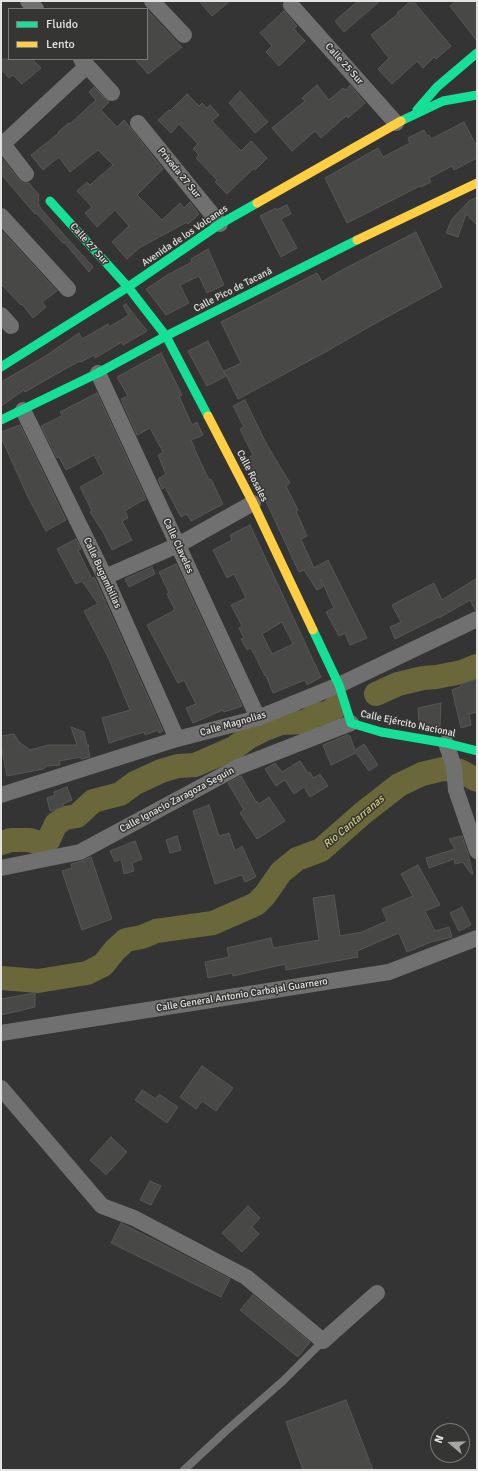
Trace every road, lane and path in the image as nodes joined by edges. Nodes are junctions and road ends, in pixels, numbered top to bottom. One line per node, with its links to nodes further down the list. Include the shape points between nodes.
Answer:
1 (152, 1): 3 (street)
2 (291, 5): 10 (street, Calle 25 Sur)
3 (184, 35)
4 (477, 53): 8 (street, via 437,87)
5 (84, 62): 6 (street); 11 (street, via 3,144)
6 (112, 93)
7 (477, 95): 8 (street, Avenida de los Volcanes, via 443,101)
8 (414, 114): 10 (street, Avenida de los Volcanes)
9 (138, 122): 15 (street, Privada 27 Sur)
10 (390, 126): 15 (street, Avenida de los Volcanes)
11 (26, 174)
12 (477, 183): 18 (street, Calle Pico de Tacaná, via 320,258)
13 (50, 201): 16 (street, Calle 27 Sur)
14 (1, 216): 17 (street)
15 (220, 224): 16 (street, Avenida de los Volcanes)
16 (128, 287): 18 (street, Calle Rosales); 19 (street, Avenida de los Volcanes)
17 (68, 289)
18 (166, 336): 20 (street, Calle Pico de Tacaná); 23 (street, Calle Rosales)
19 (1, 367)
20 (98, 373): 21 (street, Calle Pico de Tacaná); 24 (street, Calle Claveles)
21 (23, 410): 22 (street, Calle Pico de Tacaná); 25 (street, Calle Bugambilias)
22 (1, 420)
23 (253, 503): 24 (street); 27 (street, Calle Rosales)
24 (178, 545): 25 (street); 28 (street, Calle Claveles)
25 (105, 578): 30 (street, Calle Bugambilias)
26 (477, 619): 27 (street, Calle Magnolias)
27 (339, 685): 28 (street, Calle Magnolias); 29 (street, Calle Ejército Nacional)
28 (258, 718): 30 (street, Calle Magnolias)
29 (351, 723): 31 (street, Calle Ejército Nacional, via 381,732); 35 (street, Calle Ignacio Zaragoza Seguin, via 238,767 80,852)
30 (178, 739): 33 (street, Calle Magnolias)
31 (446, 744): 32 (street, Calle Ejército Nacional); 34 (street, via 454,767 456,790)
32 (477, 751)
33 (1, 795)
34 (477, 851)
35 (1, 868)
36 (477, 938): 37 (street, Calle General Antonio Carbajal Guarnero, via 389,972)
37 (1, 1033)
38 (1, 1088): 40 (street, via 102,1206 134,1218 246,1277)
39 (377, 1293): 40 (street)
40 (323, 1341): 41 (lane, via 283,1381)
41 (184, 1470)

